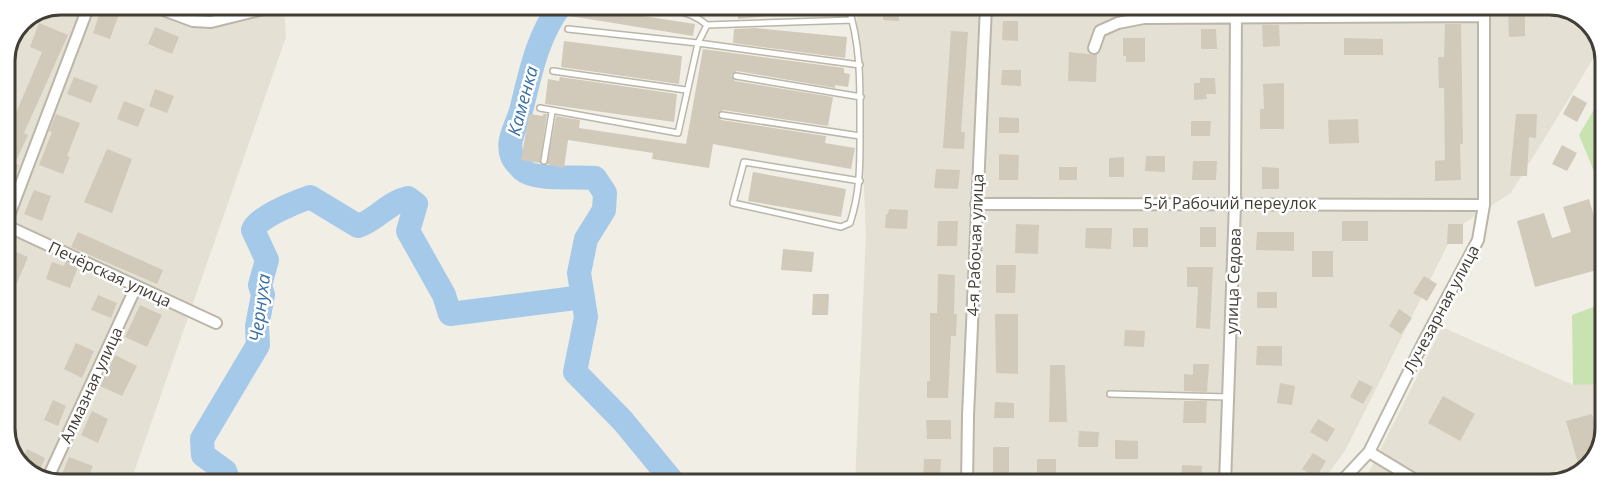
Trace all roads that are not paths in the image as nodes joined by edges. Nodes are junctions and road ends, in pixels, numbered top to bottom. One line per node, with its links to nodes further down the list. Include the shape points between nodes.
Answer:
1 (85, 15): 26 (street)
2 (177, 15): 3 (street, via 211,22)
3 (239, 15)
4 (695, 15): 11 (lane)
5 (851, 15): 10 (lane)
6 (986, 15): 28 (street, 4-я Рабочая улица)
7 (1183, 15): 14 (street, via 1118,23 1100,31)
8 (1236, 15): 27 (street, улица Седова)
9 (1484, 15): 29 (street, Лучезарная улица)
10 (852, 20): 11 (lane); 15 (lane)
11 (707, 25): 13 (lane)
12 (568, 29): 13 (lane)
13 (698, 43): 15 (lane); 18 (lane)
14 (1094, 48)
15 (860, 65): 19 (lane)
16 (553, 71): 18 (lane)
17 (736, 76): 19 (lane)
18 (687, 90): 21 (lane, via 678,133)
19 (861, 97): 23 (lane)
20 (540, 108): 21 (lane)
21 (552, 112): 24 (lane)
22 (722, 115): 23 (lane)
23 (860, 136): 25 (lane)
24 (544, 161)
25 (860, 181): 25 (lane, via 850,223 842,227 733,203 744,162)
26 (15, 200)
27 (1235, 203): 28 (street, 5-й Рабочий переулок); 29 (street, 5-й Рабочий переулок); 34 (street, улица Седова)
28 (976, 204): 37 (street, 4-я Рабочая улица)
29 (1484, 205): 35 (street, Лучезарная улица, via 1478,240)
30 (15, 231): 31 (street, Печёрская улица)
31 (136, 287): 32 (street, Печёрская улица); 36 (street, Алмазная улица)
32 (216, 323)
33 (1110, 394): 34 (lane)
34 (1229, 397): 38 (street, улица Седова)
35 (1369, 452): 39 (street, Лучезарная улица); 40 (street)
36 (51, 472)
37 (968, 474)
38 (1225, 474)
39 (1348, 474)
40 (1405, 474)

